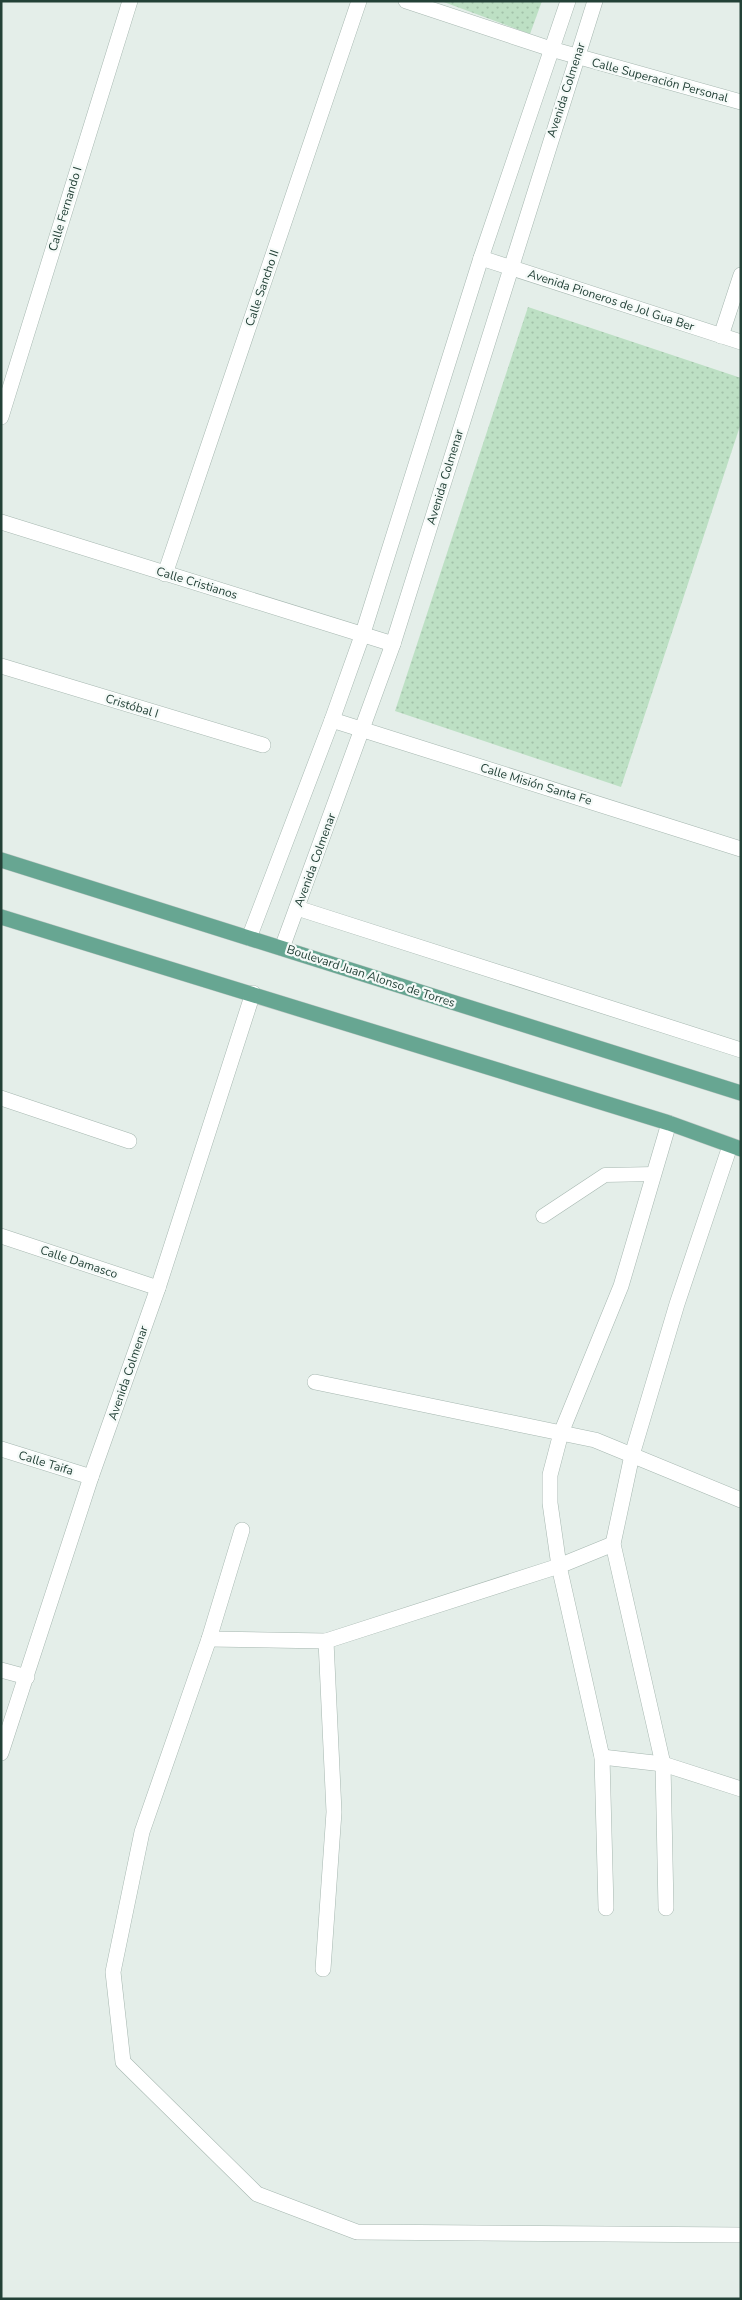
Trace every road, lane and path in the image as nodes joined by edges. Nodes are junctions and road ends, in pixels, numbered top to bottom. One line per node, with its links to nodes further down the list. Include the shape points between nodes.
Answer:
1 (130, 1): 14 (street, Calle Fernando I)
2 (359, 1): 16 (street, Calle Sancho II)
3 (406, 1): 6 (street, Calle Superación Personal)
4 (568, 1): 6 (street)
5 (595, 1): 7 (street, Avenida Colmenar)
6 (551, 49): 7 (street, Calle Superación Personal); 9 (street)
7 (576, 57): 8 (street, Calle Superación Personal); 10 (street, Avenida Colmenar)
8 (741, 102)
9 (481, 258): 10 (street, Avenida Pioneros de Jol Gua Ber); 17 (street)
10 (510, 268): 12 (street, Avenida Pioneros de Jol Gua Ber); 18 (street, Avenida Colmenar)
11 (741, 276): 12 (street)
12 (721, 336): 13 (street, Avenida Pioneros de Jol Gua Ber)
13 (741, 342)
14 (1, 417)
15 (1, 522): 16 (street, Calle Cristianos)
16 (165, 574): 17 (street, Calle Cristianos)
17 (362, 633): 18 (street, Calle Cristianos); 20 (street)
18 (393, 644): 21 (street, Avenida Colmenar)
19 (1, 666): 22 (street, Cristóbal I)
20 (332, 720): 21 (street, Calle Misión Santa Fe); 27 (street)
21 (362, 730): 23 (street, Calle Misión Santa Fe); 25 (street, Avenida Colmenar)
22 (263, 745)
23 (741, 849)
24 (1, 860): 27 (main road, Boulevard Juan Alonso de Torres)
25 (297, 908): 28 (street, Avenida Colmenar); 30 (street)
26 (1, 917): 29 (main road)
27 (249, 938): 28 (main road, Boulevard Juan Alonso de Torres)
28 (282, 948): 31 (main road, Boulevard Juan Alonso de Torres)
29 (253, 994): 33 (main road); 39 (street, Avenida Colmenar)
30 (741, 1050)
31 (741, 1093)
32 (1, 1098): 34 (street)
33 (669, 1123): 35 (main road); 36 (street)
34 (129, 1141)
35 (735, 1147): 43 (street, via 676,1304)
36 (654, 1174): 37 (lane, via 604,1176); 41 (street, via 621,1286)
37 (543, 1216)
38 (1, 1236): 39 (street, Calle Damasco)
39 (158, 1288): 44 (street, Avenida Colmenar)
40 (315, 1382): 41 (street)
41 (561, 1433): 43 (street, via 595,1440); 48 (street, via 550,1475 550,1503)
42 (1, 1449): 44 (street, Calle Taifa)
43 (632, 1455): 45 (street); 47 (street)
44 (92, 1477): 52 (street, Avenida Colmenar)
45 (741, 1500)
46 (242, 1530): 49 (street)
47 (613, 1544): 48 (street); 55 (street)
48 (559, 1566): 50 (street); 54 (street)
49 (209, 1639): 50 (street); 60 (street, via 142,1832 115,1963 123,2062 257,2194 357,2232)
50 (326, 1641): 59 (street, via 334,1812)
51 (1, 1670): 52 (street)
52 (26, 1678): 53 (street, Avenida Colmenar)
53 (1, 1753)
54 (602, 1757): 55 (street); 57 (street)
55 (663, 1764): 56 (street); 58 (street)
56 (741, 1788)
57 (606, 1908)
58 (666, 1908)
59 (322, 1969)
60 (741, 2235)

